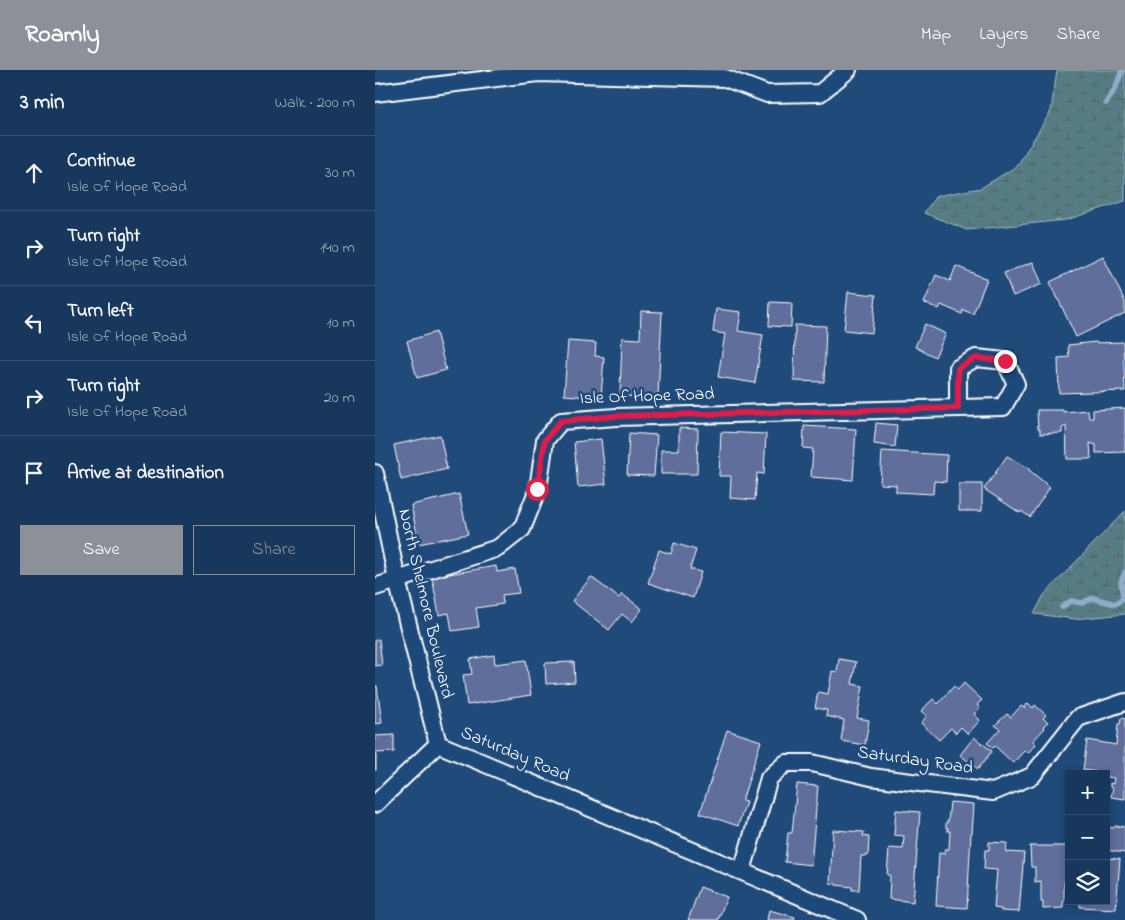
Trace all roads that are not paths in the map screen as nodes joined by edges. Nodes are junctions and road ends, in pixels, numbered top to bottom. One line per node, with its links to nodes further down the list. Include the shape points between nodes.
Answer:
1 (848, 70): 2 (street, via 820,93 767,94)
2 (726, 74): 3 (street, via 538,73)
3 (375, 93)
4 (958, 408): 6 (street, Isle Of Hope Road, via 616,416 561,421 545,440 537,489 522,529 498,548)
5 (375, 473): 6 (street, North Shelmore Boulevard)
6 (397, 580): 7 (street, Isle Of Hope Road); 9 (street, North Shelmore Boulevard)
7 (375, 587)
8 (1125, 702): 11 (street, Saturday Road, via 1078,718 1032,776 993,792 871,777 812,763 786,763 769,778)
9 (438, 744): 10 (street); 11 (street, Saturday Road)
10 (375, 804)
11 (742, 872): 12 (street, Saturday Road)
12 (857, 920)

